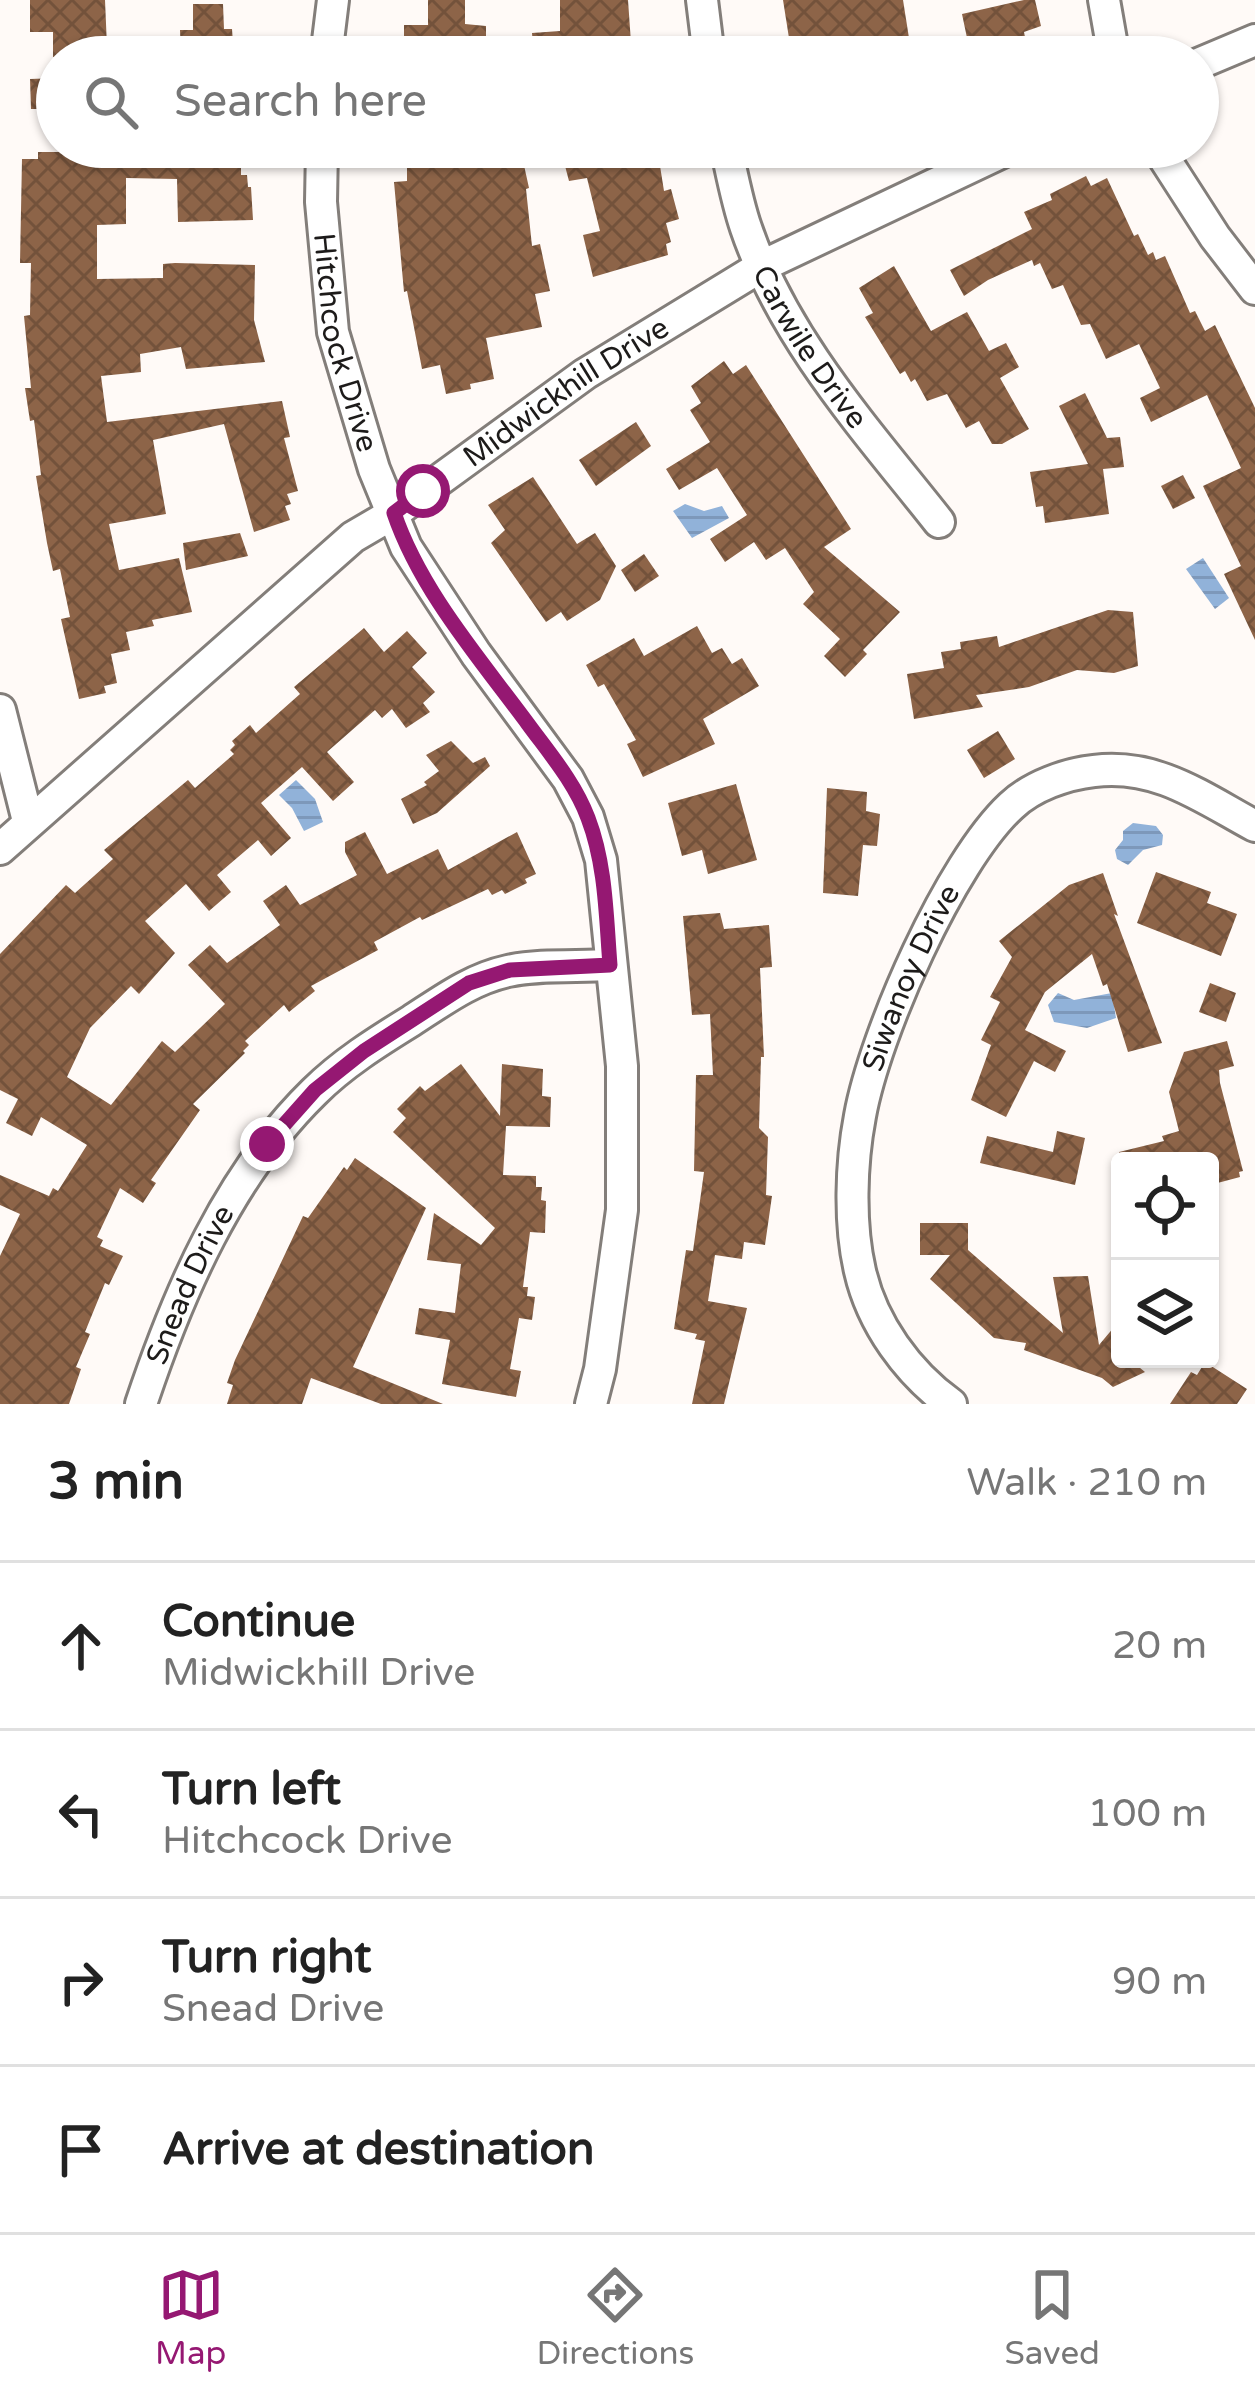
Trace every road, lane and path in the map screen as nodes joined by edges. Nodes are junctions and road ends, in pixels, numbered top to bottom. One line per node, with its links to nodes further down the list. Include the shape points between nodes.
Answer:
1 (333, 0): 4 (street)
2 (702, 0): 5 (street)
3 (1104, 0): 6 (street)
4 (329, 36)
5 (706, 36)
6 (1110, 36)
7 (1255, 40): 8 (street)
8 (1219, 55)
9 (322, 168): 15 (street, Hitchcock Drive, via 333,332)
10 (730, 168): 13 (street, Carwile Drive)
11 (969, 168): 13 (street, Midwickhill Drive)
12 (1171, 168): 14 (street)
13 (761, 266): 15 (street, Midwickhill Drive, via 585,374); 16 (street, Carwile Drive, via 835,390)
14 (1255, 289)
15 (394, 513): 18 (street, Midwickhill Drive, via 353,537); 21 (street, Hitchcock Drive, via 406,547 587,817 601,860)
16 (939, 522)
17 (0, 710): 18 (street)
18 (28, 821): 20 (street, Midwickhill Drive)
19 (1255, 826): 24 (street, Siwanoy Drive, via 1182,783 1138,771 1053,781 1015,802 982,836 931,930 886,1031 860,1116 854,1234 860,1274 895,1348)
20 (0, 849)
21 (610, 965): 22 (street, Snead Drive, via 510,970 469,983 315,1090 267,1144 218,1221); 23 (street, Hitchcock Drive, via 622,1066 622,1210)
22 (141, 1404)
23 (591, 1404)
24 (951, 1404)

